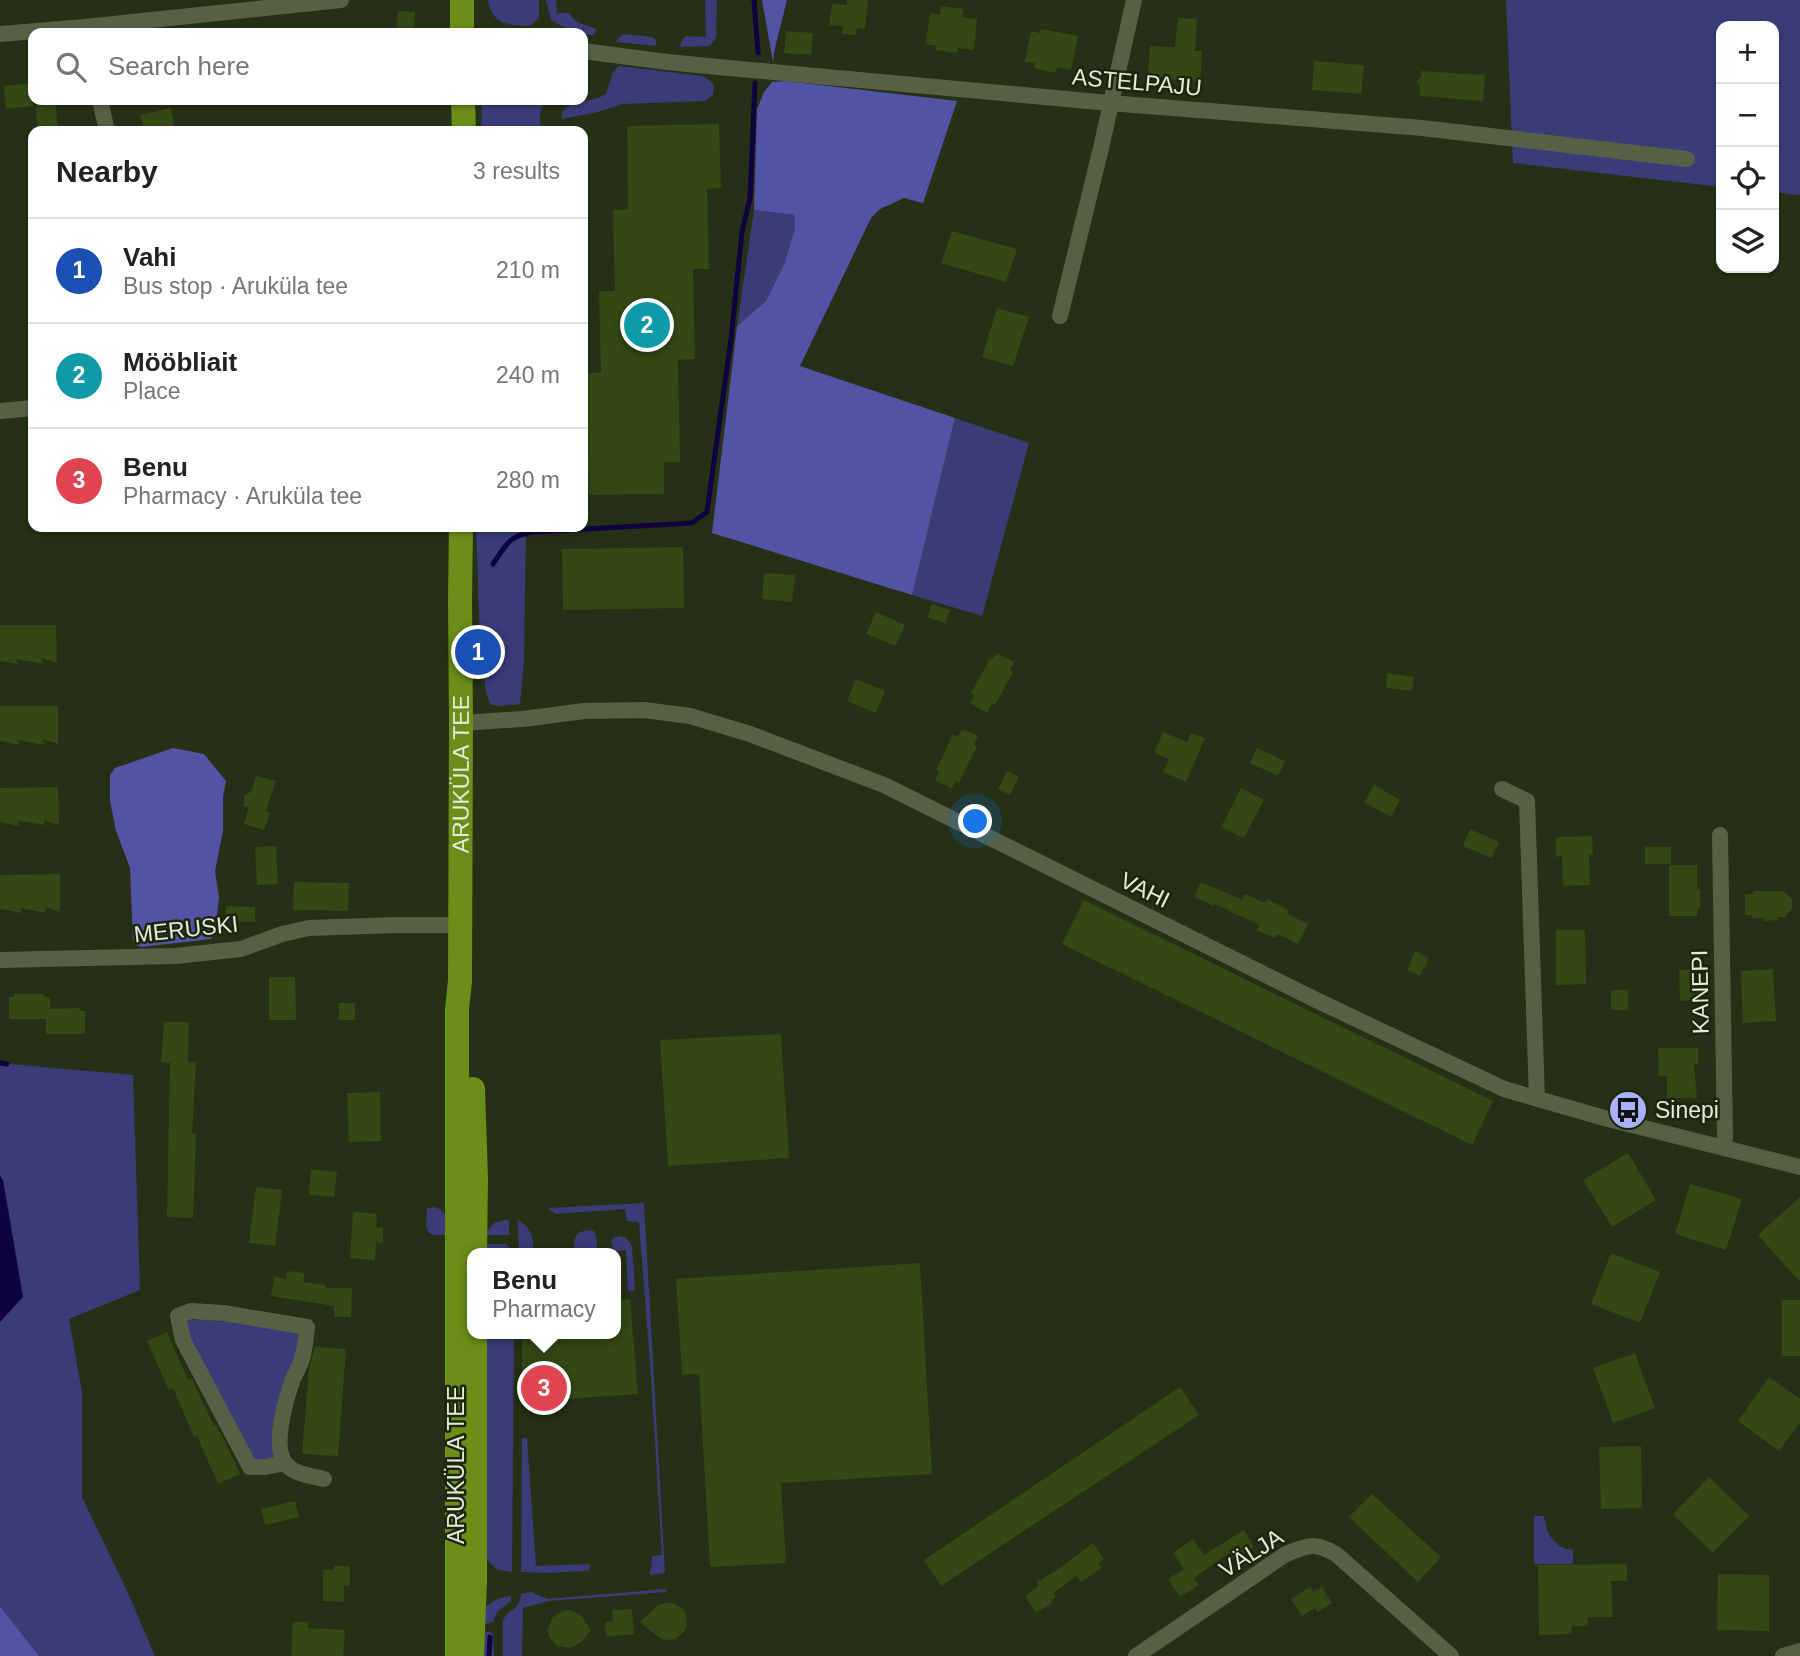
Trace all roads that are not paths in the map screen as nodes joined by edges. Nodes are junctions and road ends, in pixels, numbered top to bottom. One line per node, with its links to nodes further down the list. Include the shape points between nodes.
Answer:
1 (341, 0): 4 (street)
2 (462, 0): 5 (highway)
3 (1134, 0): 9 (street)
4 (103, 28)
5 (462, 28)
6 (28, 33): 7 (street)
7 (0, 34)
8 (588, 52): 9 (street, ASTELPAJU)
9 (1110, 103): 14 (street, ASTELPAJU, via 1422,128); 15 (street)
10 (101, 105): 12 (street)
11 (463, 105): 13 (highway)
12 (106, 126)
13 (464, 126)
14 (1687, 159)
15 (1060, 316)
16 (28, 408): 17 (street)
17 (0, 411)
18 (461, 532): 19 (highway, ARUKÜLA TEE)
19 (461, 723): 22 (highway, ARUKÜLA TEE); 25 (street, VAHI, via 644,710 690,716 750,734 884,785 1316,1000 1504,1089)
20 (1502, 789): 25 (street, via 1527,801)
21 (1720, 835): 26 (street, KANEPI)
22 (459, 925): 23 (street, MERUSKI, via 309,928 242,949 175,956); 24 (highway, ARUKÜLA TEE)
23 (0, 960)
24 (460, 981): 28 (highway, ARUKÜLA TEE, via 474,1097); 33 (highway, ARUKÜLA TEE)
25 (1537, 1099): 26 (street, VAHI)
26 (1723, 1148): 27 (street, VAHI)
27 (1800, 1167)
28 (475, 1248)
29 (475, 1339): 34 (highway, ARUKÜLA TEE)
30 (285, 1463): 30 (street, via 250,1467 183,1340 178,1316 191,1311 223,1313 307,1327 302,1360 283,1411 280,1435); 31 (street, via 296,1472)
31 (324, 1479)
32 (1800, 1651): 37 (street)
33 (457, 1656)
34 (472, 1656)
35 (1136, 1656): 36 (street, VÄLJA, via 1286,1554 1306,1546 1321,1546 1336,1554)
36 (1451, 1656)
37 (1783, 1656)

